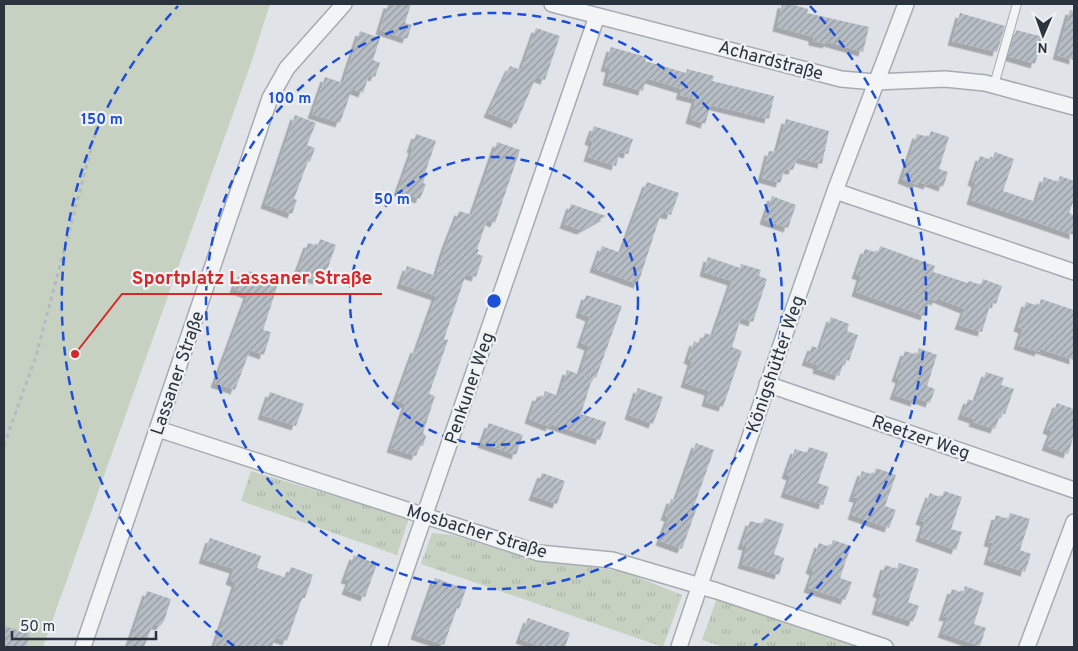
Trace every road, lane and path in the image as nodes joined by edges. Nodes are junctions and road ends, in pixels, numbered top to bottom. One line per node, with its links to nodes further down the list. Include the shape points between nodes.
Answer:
1 (344, 4): 13 (street, Lassaner Straße, via 287,68 270,98)
2 (552, 4): 5 (street, Achardstraße)
3 (906, 4): 6 (street, Königshütter Weg)
4 (1017, 4): 7 (lane)
5 (597, 16): 6 (street, Achardstraße, via 841,79); 16 (street, Penkuner Weg)
6 (875, 82): 7 (street, Achardstraße, via 945,79); 10 (street, Königshütter Weg)
7 (994, 85): 8 (street, Achardstraße)
8 (1074, 107)
9 (102, 108): 14 (path, via 36,356)
10 (835, 191): 11 (street); 12 (street, Königshütter Weg)
11 (1074, 272)
12 (767, 384): 15 (street, Reetzer Weg); 18 (street, Königshütter Weg)
13 (158, 429): 16 (street, Mosbacher Straße); 19 (street, Lassaner Straße)
14 (4, 445)
15 (1074, 490)
16 (425, 516): 18 (street, Mosbacher Straße, via 539,553 612,560); 20 (street, Penkuner Weg)
17 (1074, 522): 23 (street)
18 (700, 587): 21 (street, Königshütter Weg); 22 (street, Mosbacher Straße)
19 (83, 647)
20 (379, 647)
21 (679, 647)
22 (885, 647)
23 (1027, 647)

